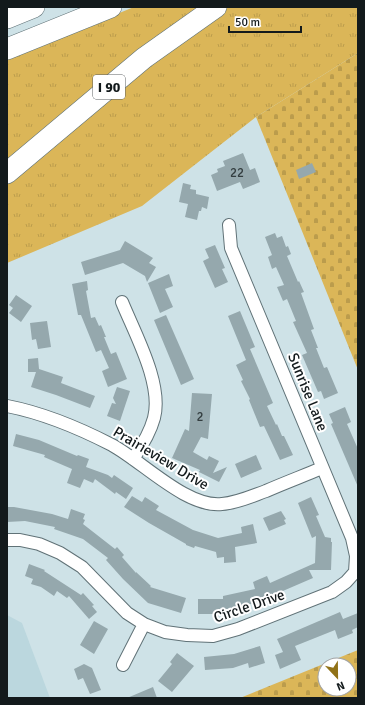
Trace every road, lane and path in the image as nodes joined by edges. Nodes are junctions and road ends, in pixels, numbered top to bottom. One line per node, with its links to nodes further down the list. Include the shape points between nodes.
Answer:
1 (34, 7): 4 (highway)
2 (111, 7): 5 (highway)
3 (216, 7): 6 (highway, I 90, via 144,58)
4 (7, 18)
5 (7, 49)
6 (7, 173)
7 (230, 225): 11 (street, Sunrise Lane, via 231,248)
8 (122, 302): 10 (street, via 152,374 155,395 154,417 146,439)
9 (7, 406): 10 (street, Prairieview Drive, via 28,410 84,432)
10 (133, 459): 11 (street, Prairieview Drive, via 189,497 206,504 222,505 240,501)
11 (322, 468): 13 (street, Sunrise Lane, via 352,538 356,556)
12 (7, 540): 14 (street, Circle Drive, via 40,544 60,553 82,567 127,613)
13 (355, 572): 14 (street, Circle Drive, via 332,592 238,629 213,636 165,632)
14 (144, 624): 15 (street)
15 (123, 665)

